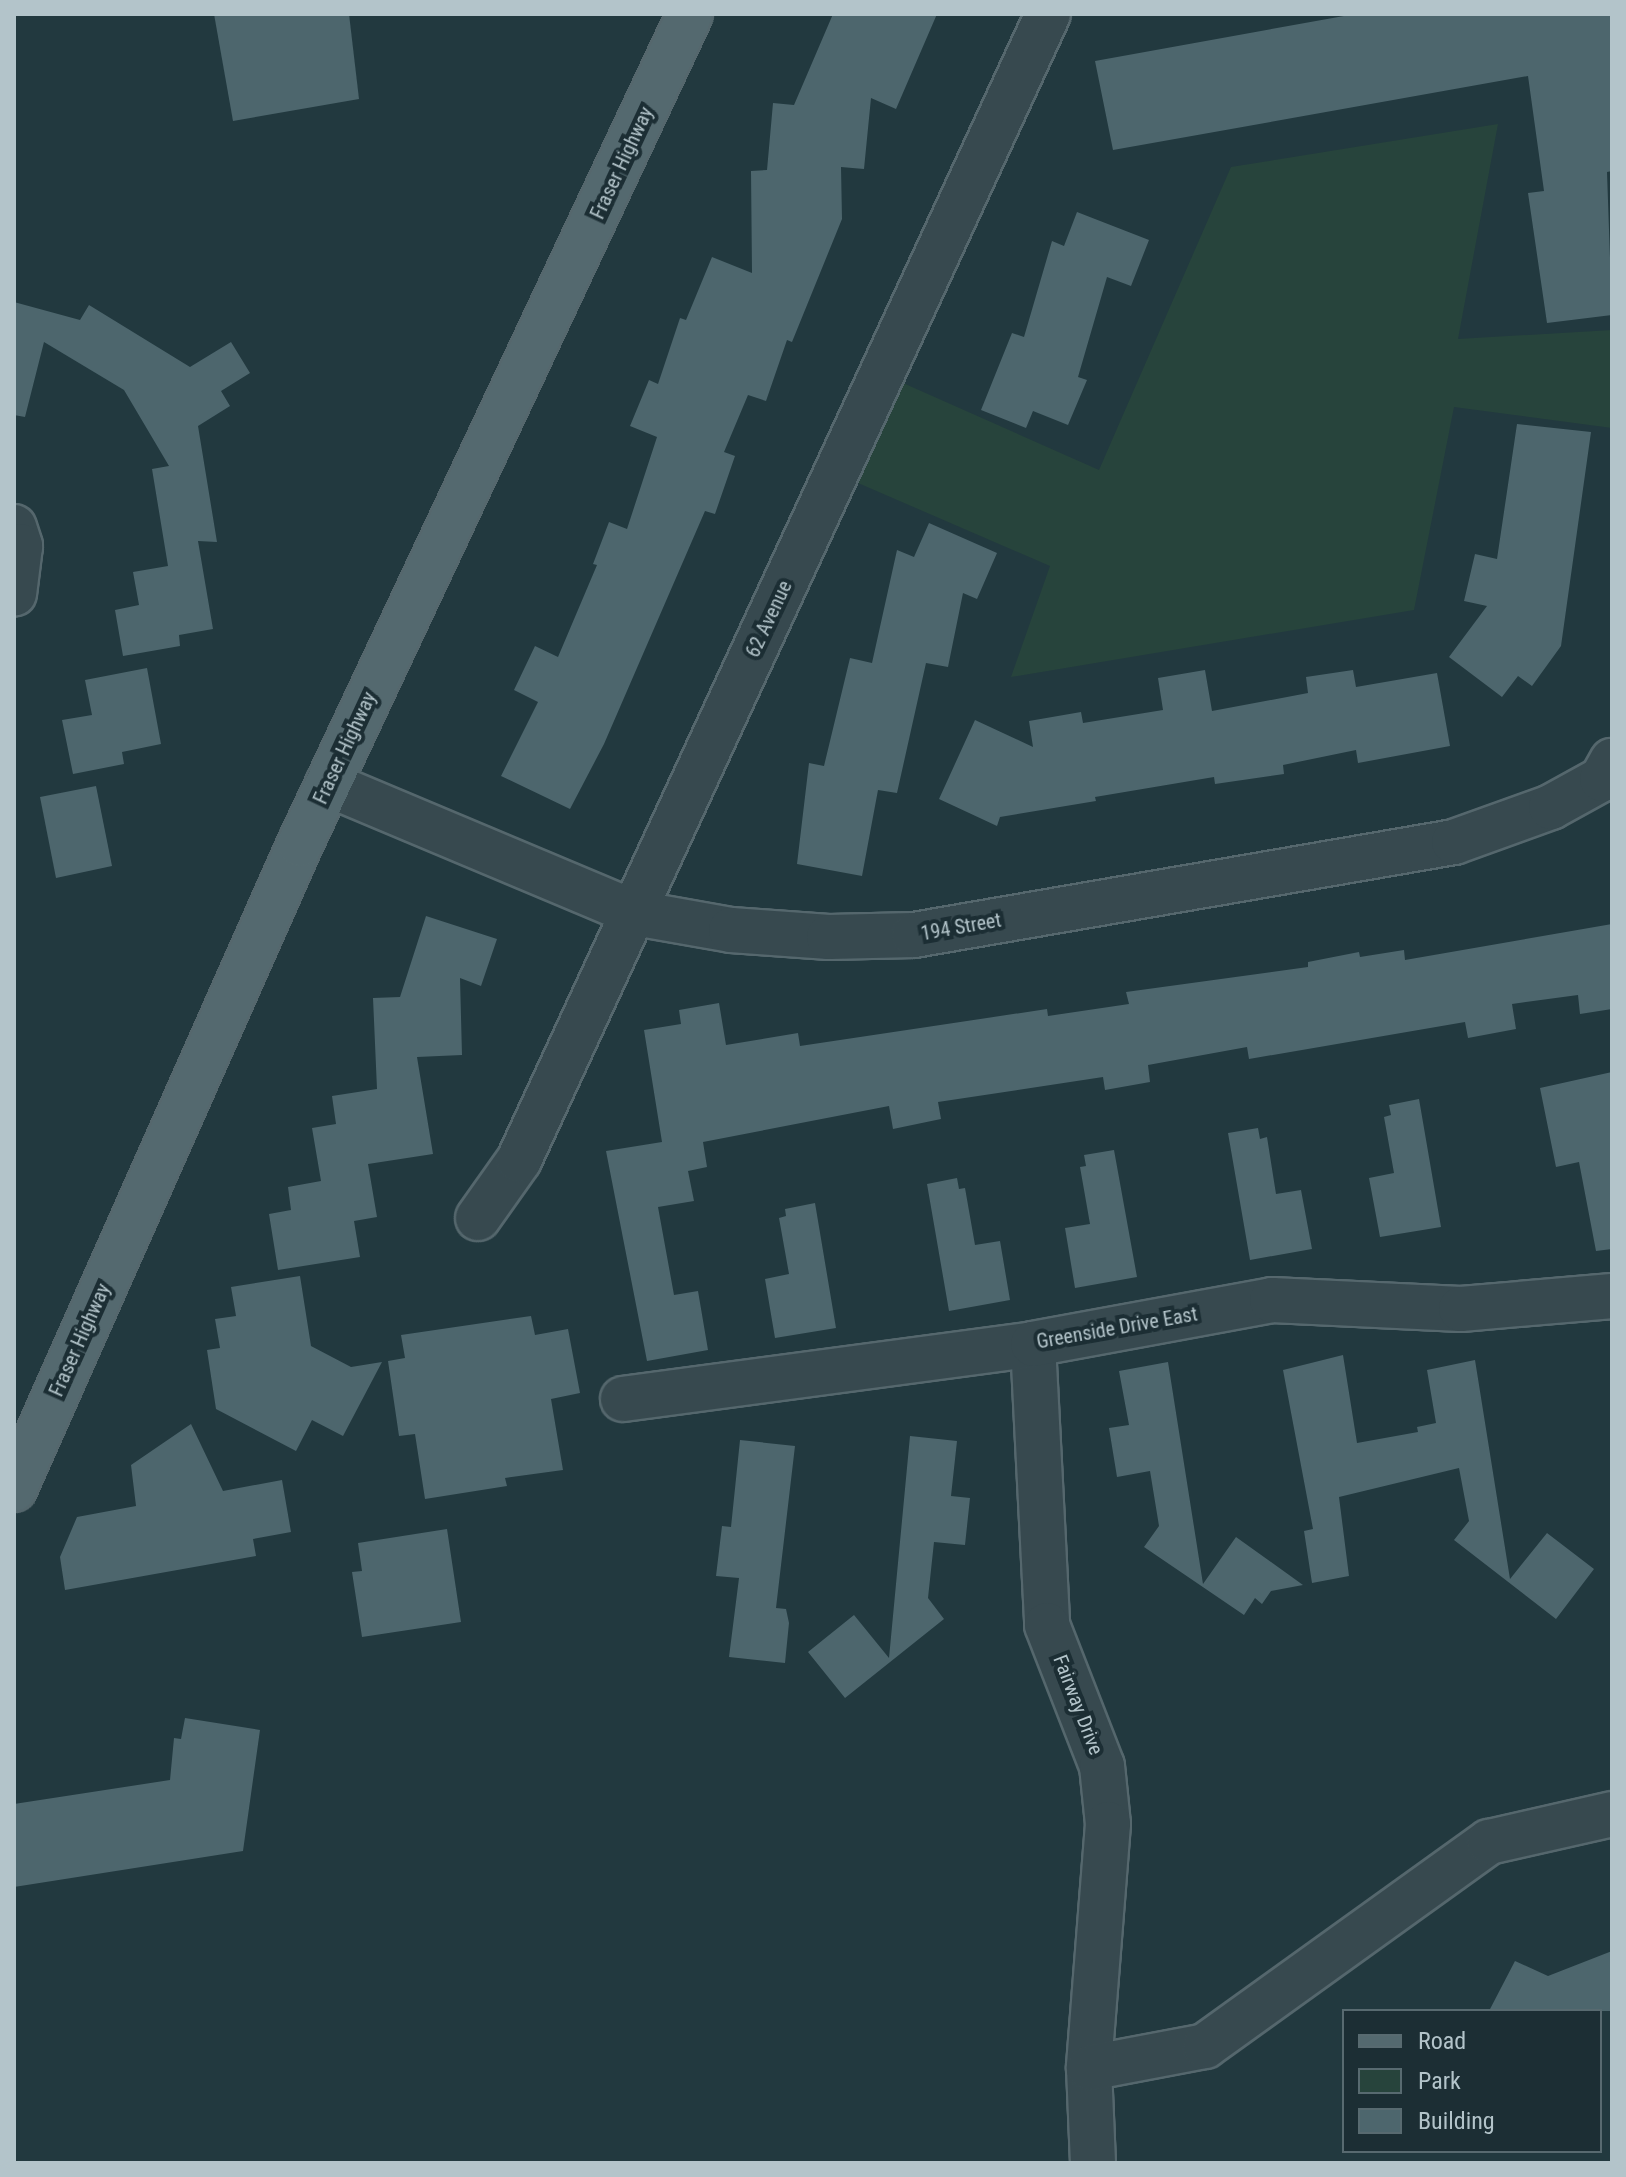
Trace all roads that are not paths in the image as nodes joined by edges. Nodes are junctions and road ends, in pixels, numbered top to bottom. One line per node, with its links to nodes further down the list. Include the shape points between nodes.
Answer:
1 (690, 14): 6 (main road, Fraser Highway)
2 (1048, 14): 7 (street, 62 Avenue)
3 (14, 527): 4 (street, via 20,546)
4 (14, 594)
5 (1607, 770): 7 (street, 194 Street, via 1551,807 1454,842 914,935 829,937 745,931)
6 (328, 784): 7 (street, 194 Street); 12 (main road, Fraser Highway)
7 (635, 913): 8 (street, 62 Avenue, via 519,1160)
8 (478, 1218)
9 (1612, 1296): 10 (street, Greenside Drive East, via 1461,1309 1272,1300)
10 (1033, 1344): 11 (street, Greenside Drive East); 14 (street, Fairway Drive, via 1047,1625 1102,1766 1108,1824)
11 (623, 1399)
12 (14, 1489)
13 (1612, 1814): 14 (street, via 1489,1842 1205,2046)
14 (1089, 2068): 15 (street, Fairway Drive)
15 (1093, 2163)

